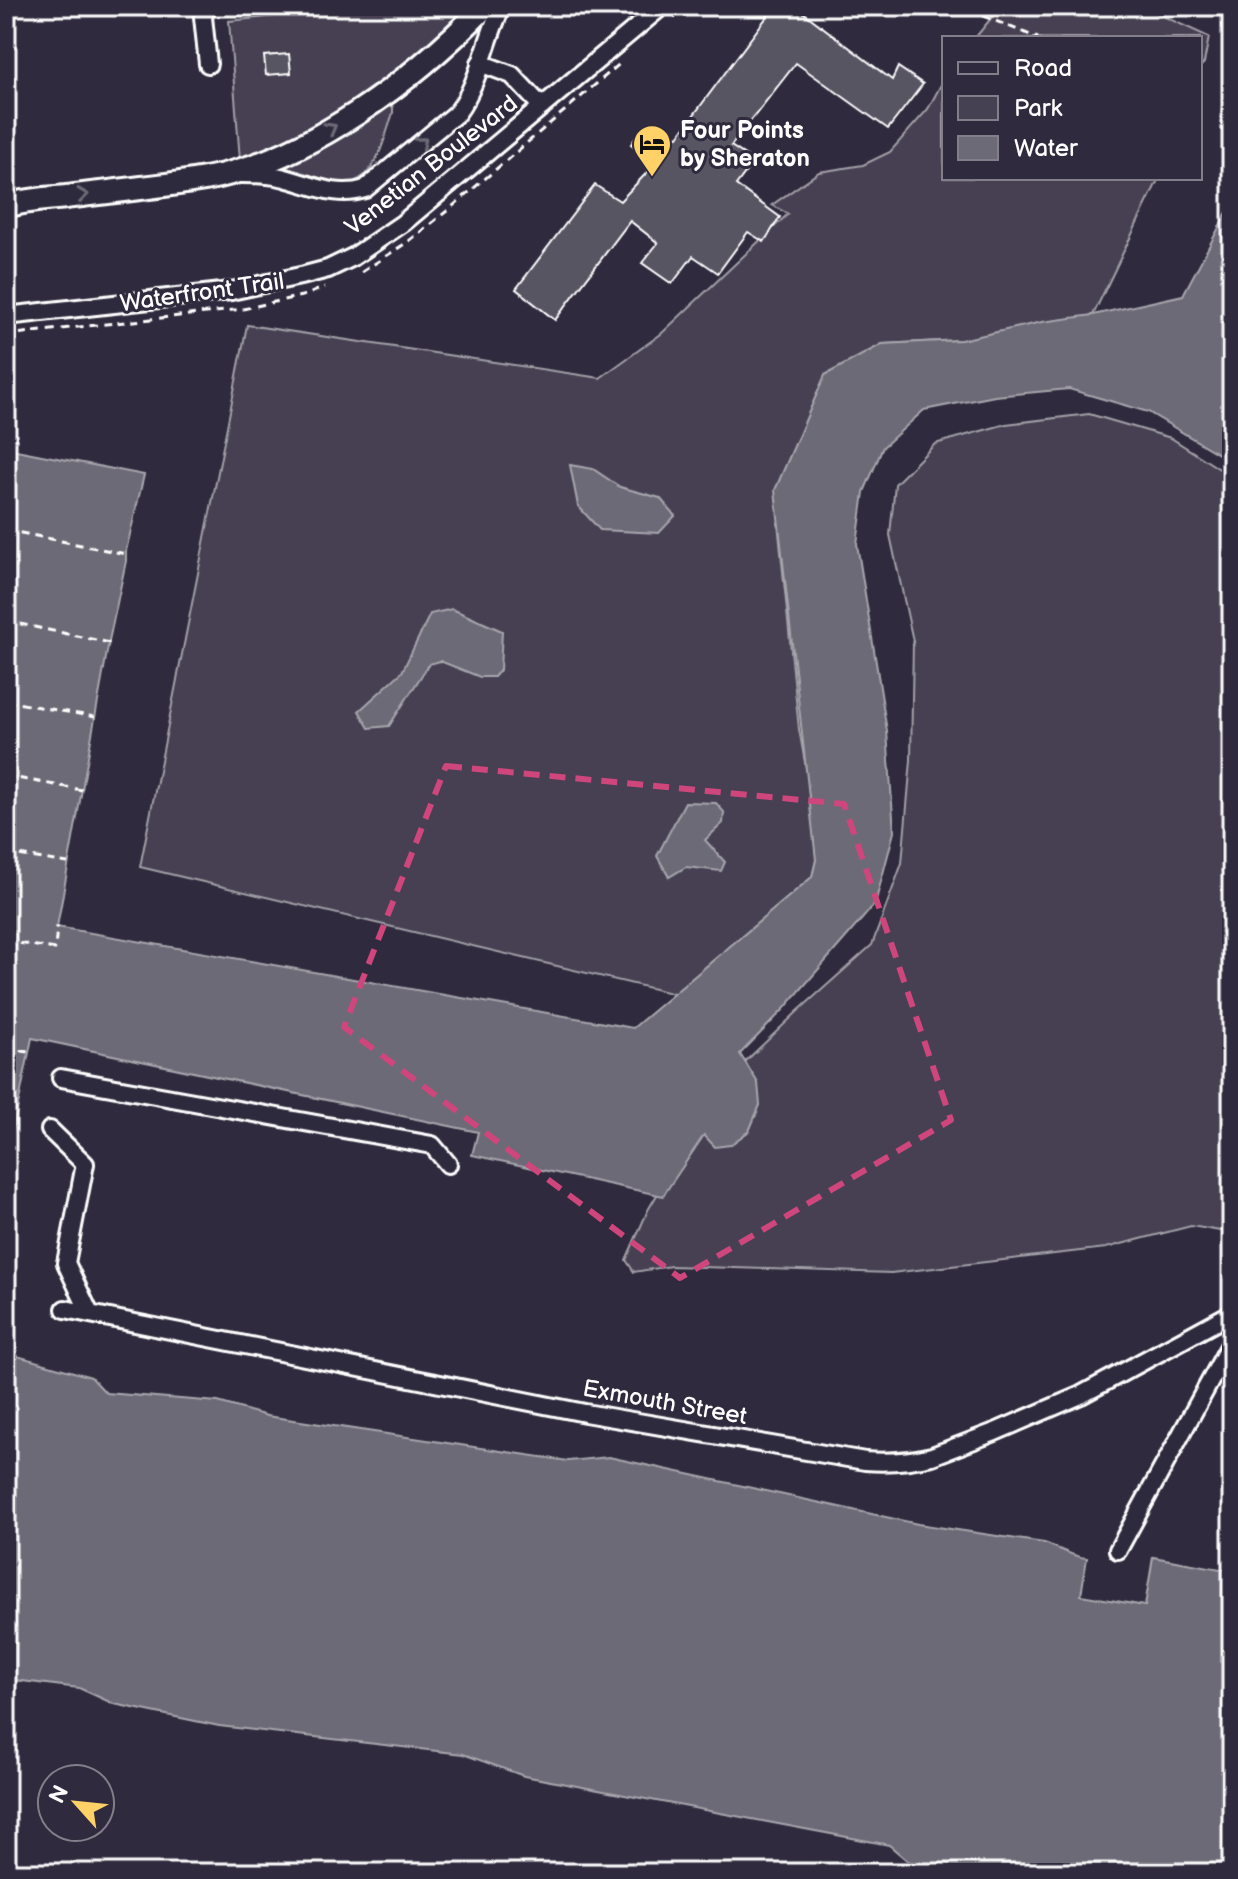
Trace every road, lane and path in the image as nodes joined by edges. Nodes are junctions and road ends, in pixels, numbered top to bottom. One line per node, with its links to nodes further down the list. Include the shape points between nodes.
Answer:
1 (207, 6): 10 (street, via 203,17)
2 (485, 6): 12 (highway, one-way to 2, via 284,153 361,110 456,37)
3 (502, 6): 9 (street)
4 (687, 6): 5 (path)
5 (668, 11): 11 (street, Venetian Boulevard)
6 (983, 16): 7 (path)
7 (1033, 36)
8 (627, 58): 14 (path, via 409,241)
9 (480, 63): 11 (street, via 512,75); 12 (street, one-way to 9, via 283,177 342,193 365,189 457,113)
10 (208, 64)
11 (542, 107): 16 (street, Venetian Boulevard, via 403,223 328,269 231,291)
12 (224, 174): 13 (highway, one-way to 12)
13 (6, 206)
14 (350, 277)
15 (335, 283): 17 (path, Waterfront Trail, via 243,309)
16 (6, 316)
17 (6, 335)
18 (6, 530): 19 (path)
19 (126, 554)
20 (6, 621): 21 (path)
21 (110, 643)
22 (6, 701): 23 (path)
23 (95, 717)
24 (6, 776): 25 (path)
25 (82, 790)
26 (6, 853): 27 (path)
27 (68, 863)
28 (57, 926): 29 (path, via 55,949)
29 (6, 941)
30 (6, 1048): 31 (path)
31 (28, 1052)
32 (61, 1078): 34 (street, via 432,1145)
33 (50, 1130): 37 (street, via 85,1164 66,1263)
34 (448, 1164)
35 (65, 1309): 37 (street, Exmouth Street)
36 (1232, 1313): 37 (street, Exmouth Street, via 1043,1412 932,1456 884,1463 585,1413)
37 (90, 1314)
38 (1232, 1341): 39 (street)
39 (1118, 1550)

